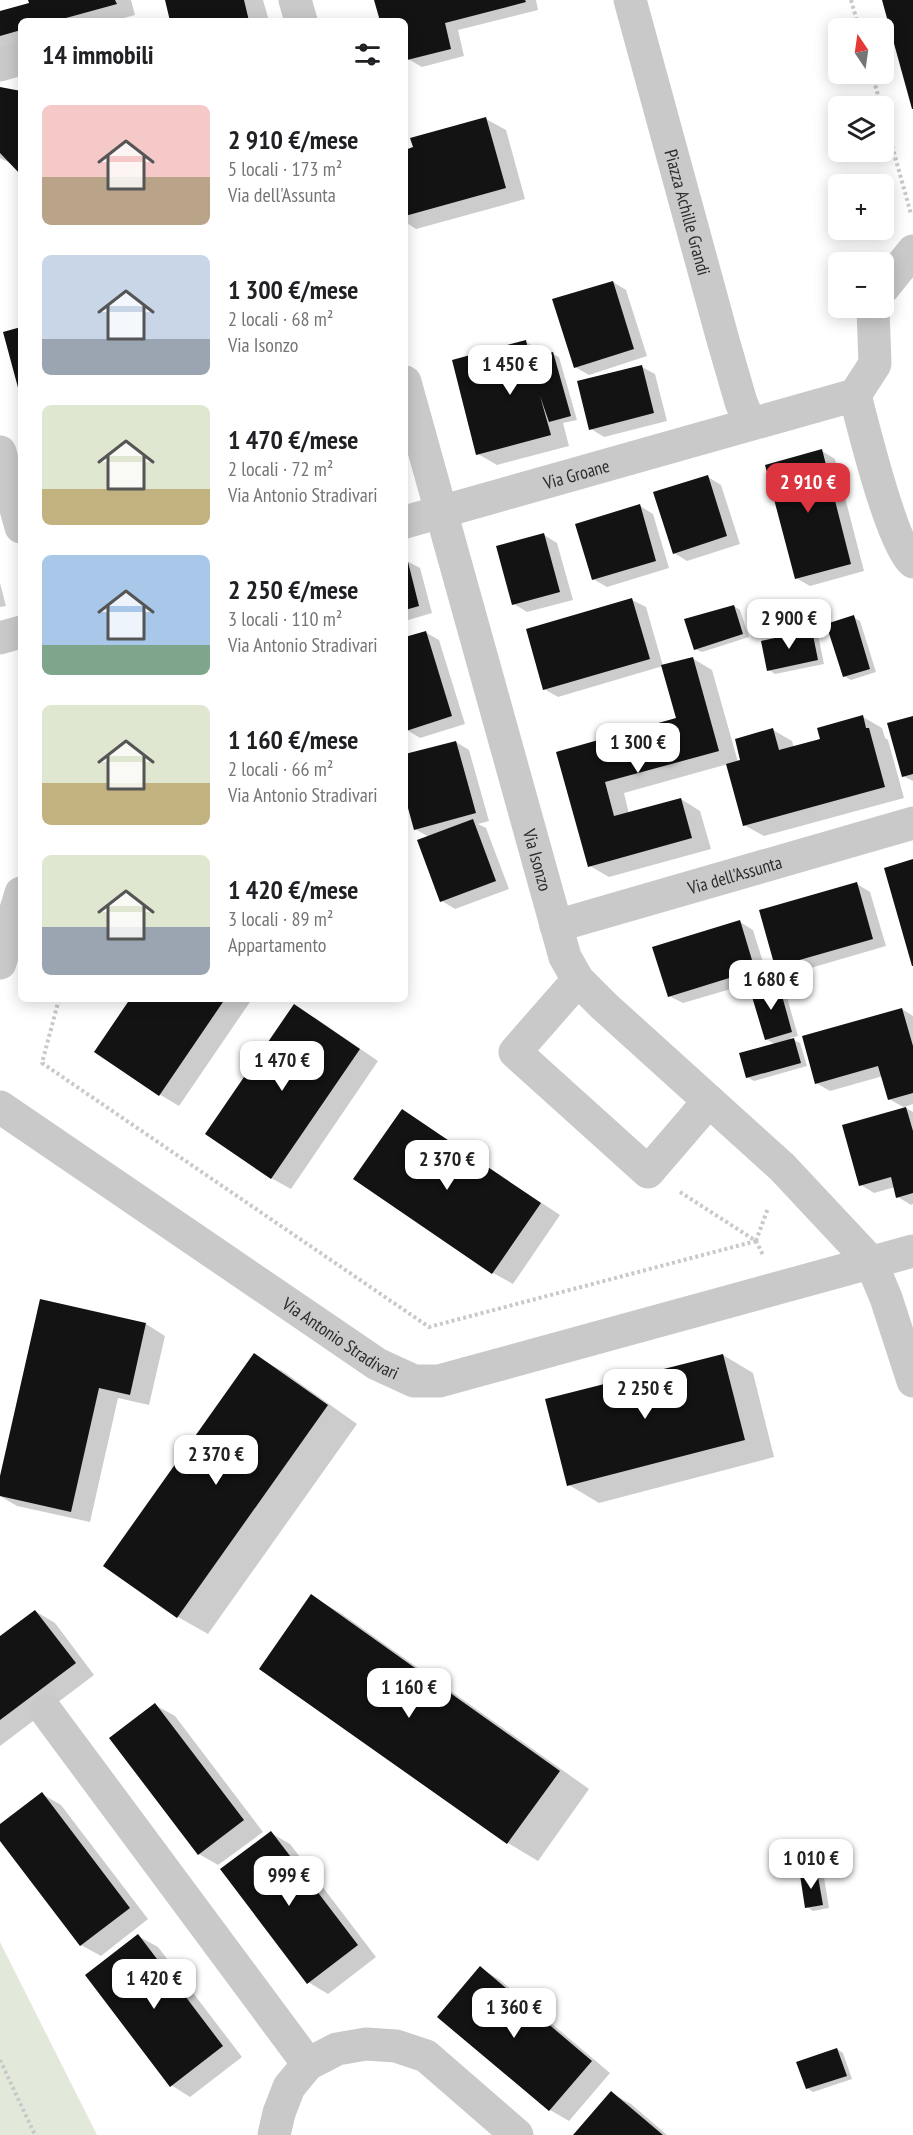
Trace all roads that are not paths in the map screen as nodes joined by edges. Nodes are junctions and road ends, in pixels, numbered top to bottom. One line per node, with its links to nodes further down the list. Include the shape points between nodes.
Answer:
1 (295, 0): 3 (street)
2 (630, 0): 11 (street, Piazza Achille Grandi, via 723,340)
3 (300, 18)
4 (18, 60): 5 (street)
5 (0, 65)
6 (913, 250): 7 (street)
7 (894, 274)
8 (873, 318): 10 (street, via 875,364)
9 (408, 393): 13 (street, Via Isonzo)
10 (855, 395): 11 (street); 16 (street, via 896,533)
11 (750, 424): 13 (street, Via Groane)
12 (0, 452): 14 (street)
13 (441, 512): 15 (street, Via Groane); 21 (street, Via Isonzo)
14 (18, 516)
15 (408, 521)
16 (913, 562)
17 (18, 633): 18 (street)
18 (0, 638)
19 (913, 824): 21 (street, Via dell'Assunta)
20 (18, 903): 22 (street)
21 (556, 926): 23 (street, Via Isonzo, via 565,957)
22 (0, 963)
23 (578, 980): 24 (street, Via Isonzo); 24 (street, via 515,1052 648,1172)
24 (709, 1101): 27 (street, Via Isonzo, via 782,1167)
25 (0, 1107): 27 (street, Via Antonio Stradivari, via 377,1364 414,1381 439,1381)
26 (913, 1251): 27 (street, Via Antonio Stradivari)
27 (871, 1263): 28 (street, Via Isonzo)
28 (913, 1381)
29 (46, 1711): 30 (street)
30 (308, 2064): 31 (street, via 289,2087); 32 (street, via 337,2049 366,2044 396,2046 426,2056)
31 (274, 2135)
32 (517, 2135)

